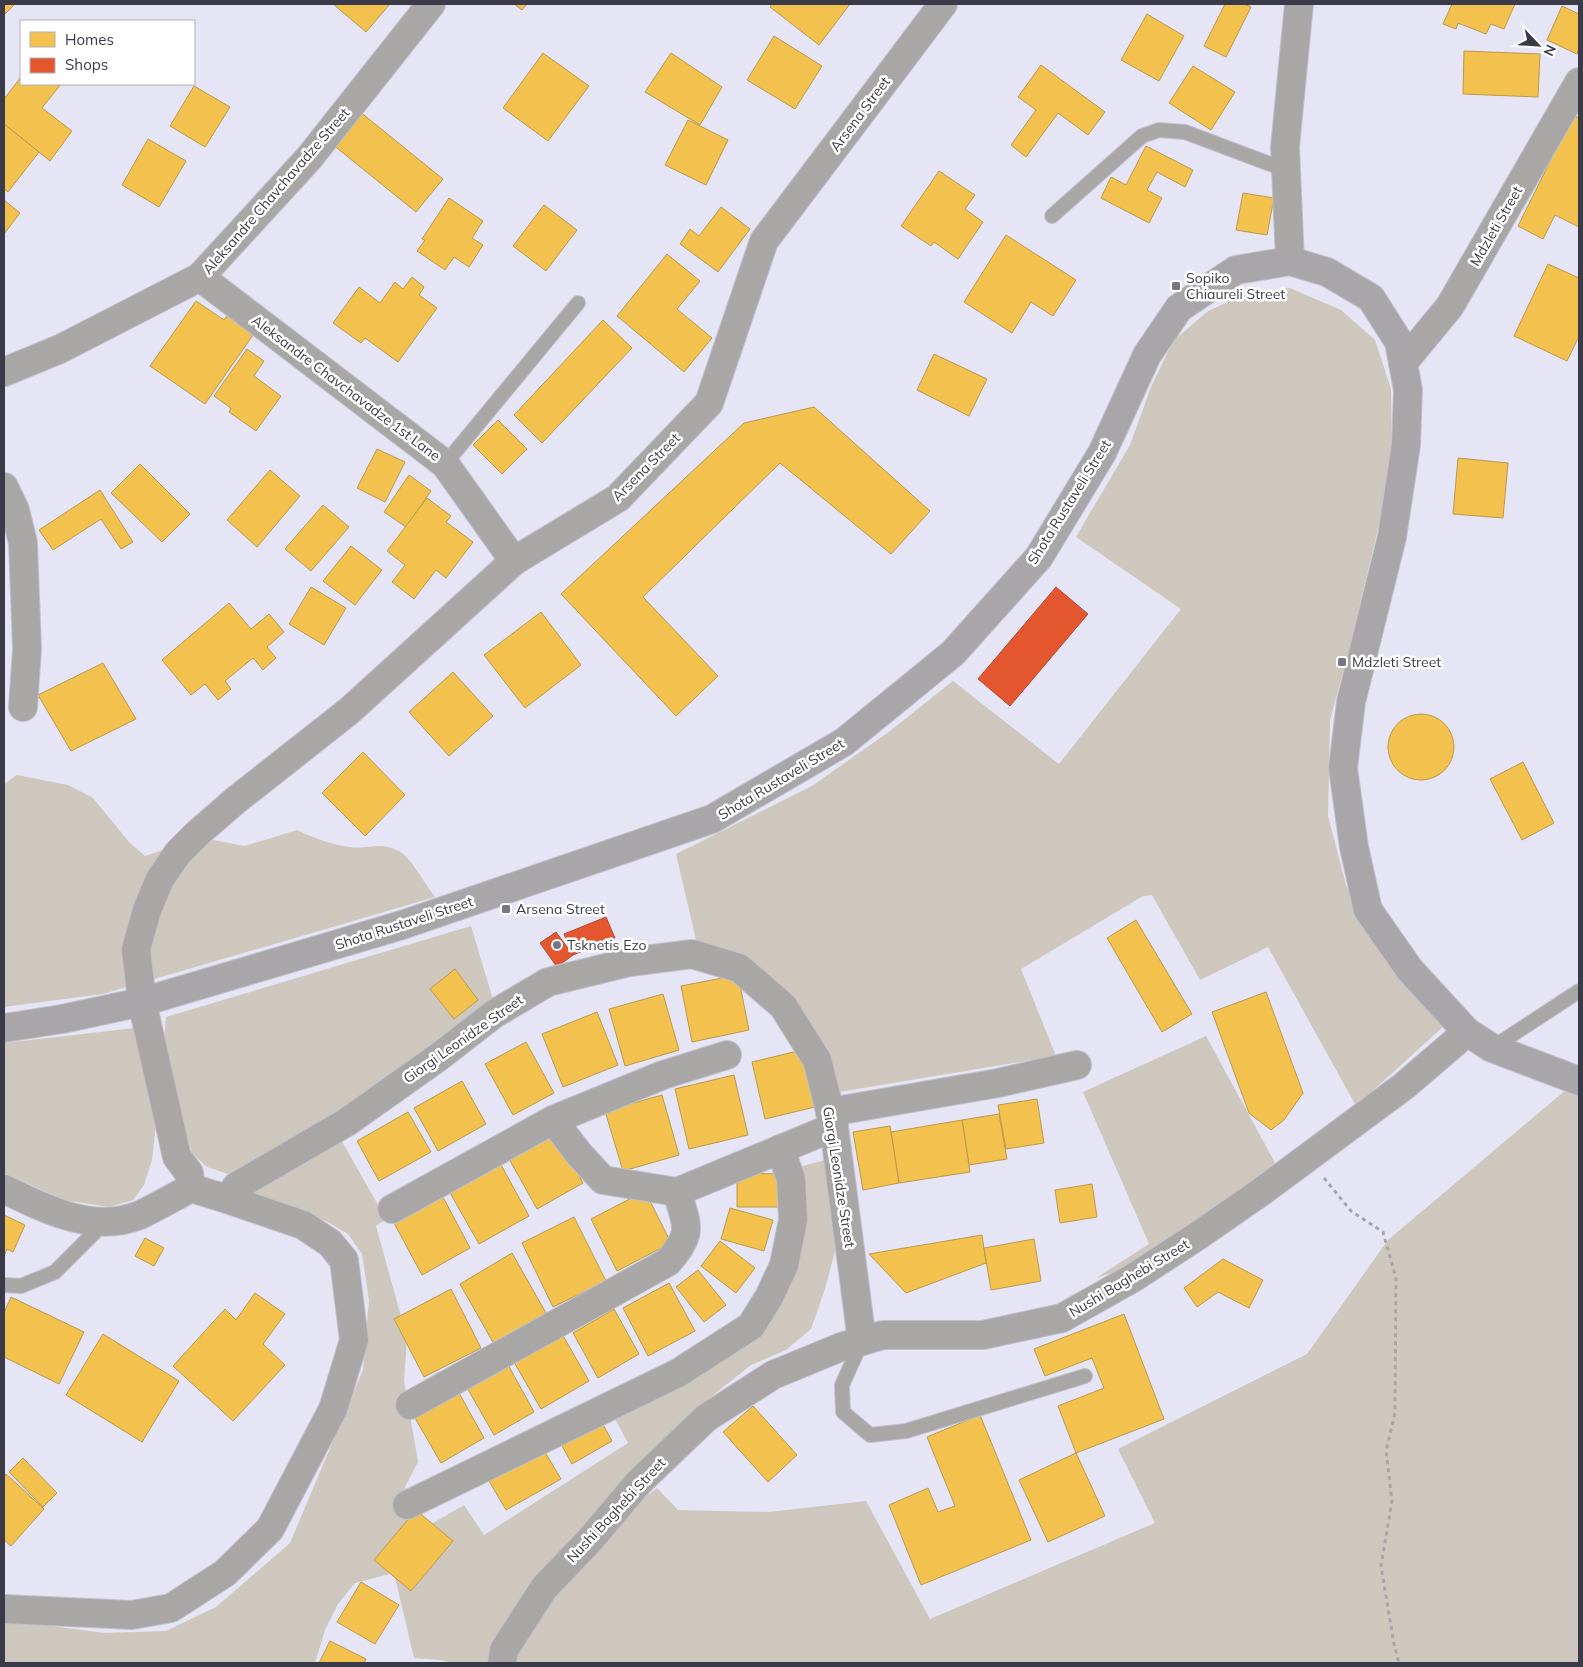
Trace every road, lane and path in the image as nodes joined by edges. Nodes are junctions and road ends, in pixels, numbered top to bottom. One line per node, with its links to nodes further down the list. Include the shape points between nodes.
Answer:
1 (431, 4): 8 (street, Aleksandre Chavchavadze Street, via 309,158)
2 (1299, 4): 5 (street, via 1285,147)
3 (934, 7): 14 (street, Arsena Street, via 764,241 709,403 618,498)
4 (1579, 82): 10 (street, Mdzleti Street, via 1450,306)
5 (1286, 170): 6 (lane, via 1186,132 1159,130 1142,136); 7 (street)
6 (1052, 216)
7 (1290, 261): 10 (main road, Shota Rustaveli Street, via 1327,272 1371,298 1399,342); 17 (main road, Shota Rustaveli Street, via 1236,270 1179,308 1147,355 1102,453 1039,557 953,653 844,742 712,819 402,925)
8 (200, 277): 11 (street, Aleksandre Chavchavadze Street, via 60,349); 12 (street, Aleksandre Chavchavadze 1st Lane)
9 (578, 303): 12 (lane)
10 (1403, 363): 19 (main road, Shota Rustaveli Street, via 1408,390 1406,445 1392,537 1351,702 1343,768 1354,847 1368,910 1410,970)
11 (4, 372)
12 (445, 464): 14 (street, Aleksandre Chavchavadze 1st Lane)
13 (4, 487): 15 (street, via 15,510 23,543 27,649)
14 (514, 561): 17 (street, Arsena Street, via 349,712 236,800 178,853 160,879 136,949)
15 (23, 707)
16 (1579, 991): 20 (lane)
17 (142, 1002): 18 (main road, Shota Rustaveli Street); 28 (street, Arsena Street, via 176,1157 189,1174)
18 (4, 1028)
19 (1467, 1032): 20 (main road, Shota Rustaveli Street); 27 (street, Nushi Baghebi Street, via 1404,1086)
20 (1492, 1048): 23 (main road, Shota Rustaveli Street)
21 (727, 1055): 25 (street, via 663,1074)
22 (1077, 1065): 24 (street)
23 (1579, 1081)
24 (832, 1119): 26 (street); 31 (street, Giorgi Leonidze Street, via 817,1060 783,1006 739,968 692,954 630,962 548,982 494,1014 347,1122 237,1186); 35 (street, Giorgi Leonidze Street)
25 (553, 1120): 30 (street, via 603,1180); 32 (street)
26 (780, 1149): 30 (street); 38 (street, via 791,1180 793,1220 784,1265 751,1326 678,1373)
27 (1308, 1158): 35 (street, Nushi Baghebi Street, via 1133,1278 1062,1318 983,1335 883,1335); 41 (path, via 1351,1211 1383,1232 1396,1278 1395,1413 1386,1451 1392,1501 1381,1566)
28 (191, 1188): 31 (street); 33 (street, via 138,1215)
29 (4, 1189): 33 (street, via 54,1213)
30 (677, 1192): 37 (street, via 687,1232 680,1248 668,1262)
31 (227, 1199): 39 (street, via 302,1225 330,1243 344,1260 354,1340 333,1409 270,1529 225,1573 171,1608 132,1615)
32 (392, 1209)
33 (104, 1223): 34 (lane, via 55,1272 21,1286)
34 (4, 1284)
35 (862, 1341): 36 (lane, via 842,1385 843,1412 870,1435 906,1431); 40 (street, Nushi Baghebi Street, via 773,1375 706,1418 638,1482 544,1588 504,1650)
36 (1085, 1376)
37 (410, 1405)
38 (406, 1505)
39 (4, 1610)
40 (502, 1663)
41 (1399, 1663)

